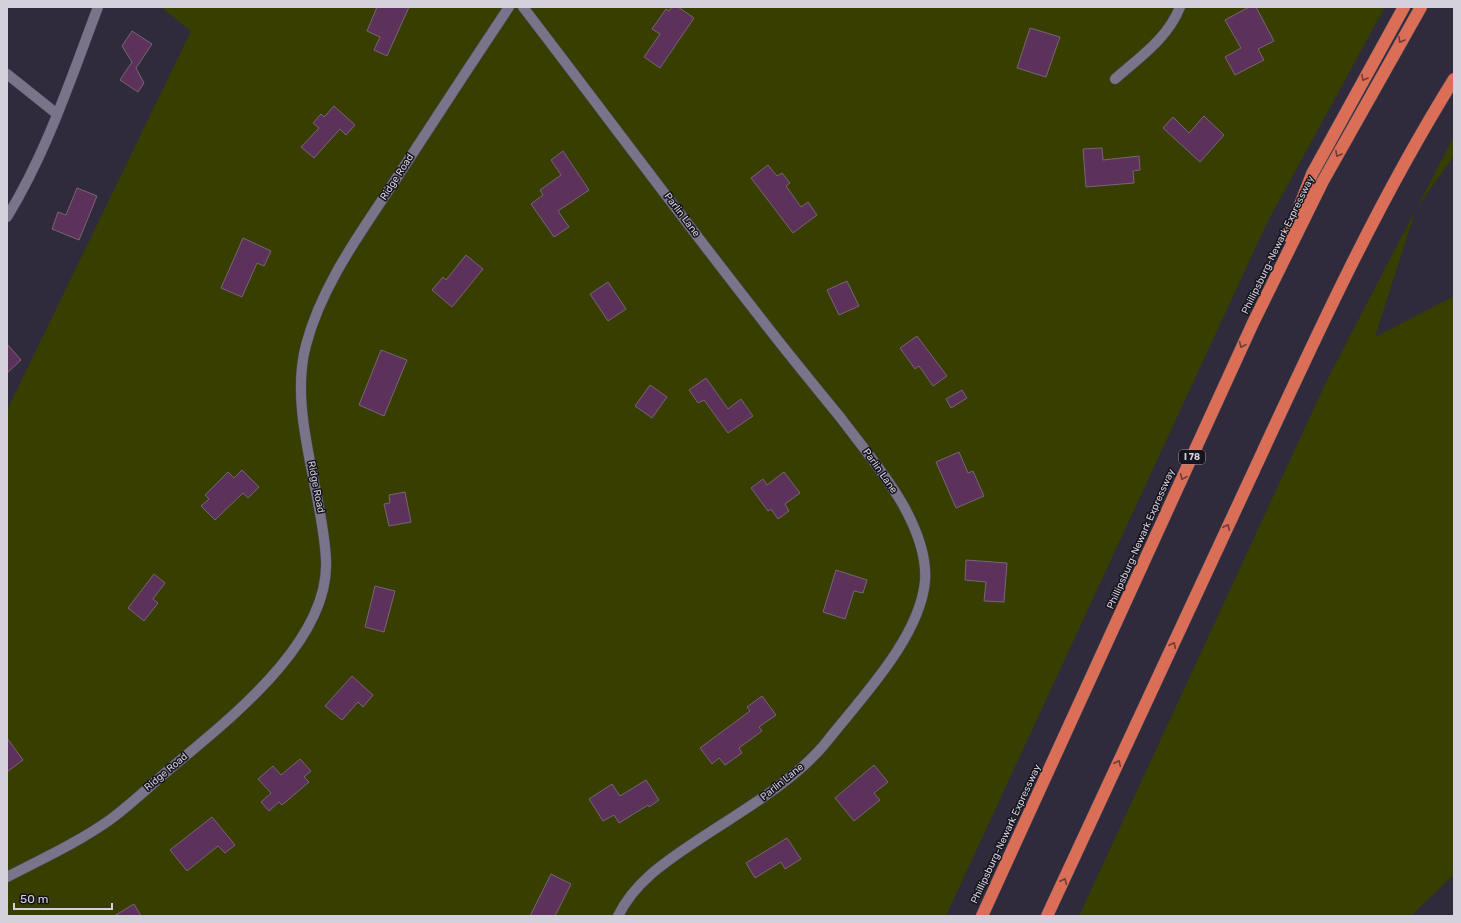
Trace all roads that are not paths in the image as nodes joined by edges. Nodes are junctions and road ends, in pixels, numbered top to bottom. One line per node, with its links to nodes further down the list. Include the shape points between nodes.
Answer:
1 (98, 7): 10 (street)
2 (509, 7): 13 (street, Ridge Road, via 345,256 318,310 305,347 301,388 306,437 322,521 326,562 325,583 318,605 301,639 270,679 199,745 111,818 80,839)
3 (523, 7): 14 (street, Parlin Lane, via 757,314 866,451 901,502 917,532 924,568 924,582 918,608 908,633 882,672 823,746 793,774 759,800 657,868 639,885)
4 (1180, 7): 8 (street, via 1173,24 1159,40)
5 (1404, 7): 12 (highway, one-way to 12, via 1312,174)
6 (1421, 7): 12 (highway, Phillipsburg-Newark Expressway / I 78, one-way to 12, via 1323,181)
7 (7, 74): 10 (street)
8 (1115, 79)
9 (1454, 79): 16 (highway, one-way to 9, via 1314,341 1414,144)
10 (57, 114): 11 (street, via 27,185)
11 (7, 217)
12 (1253, 323): 15 (highway, Phillipsburg-Newark Expressway / I 78, one-way to 15)
13 (7, 877)
14 (618, 916)
15 (982, 916)
16 (1047, 916)

